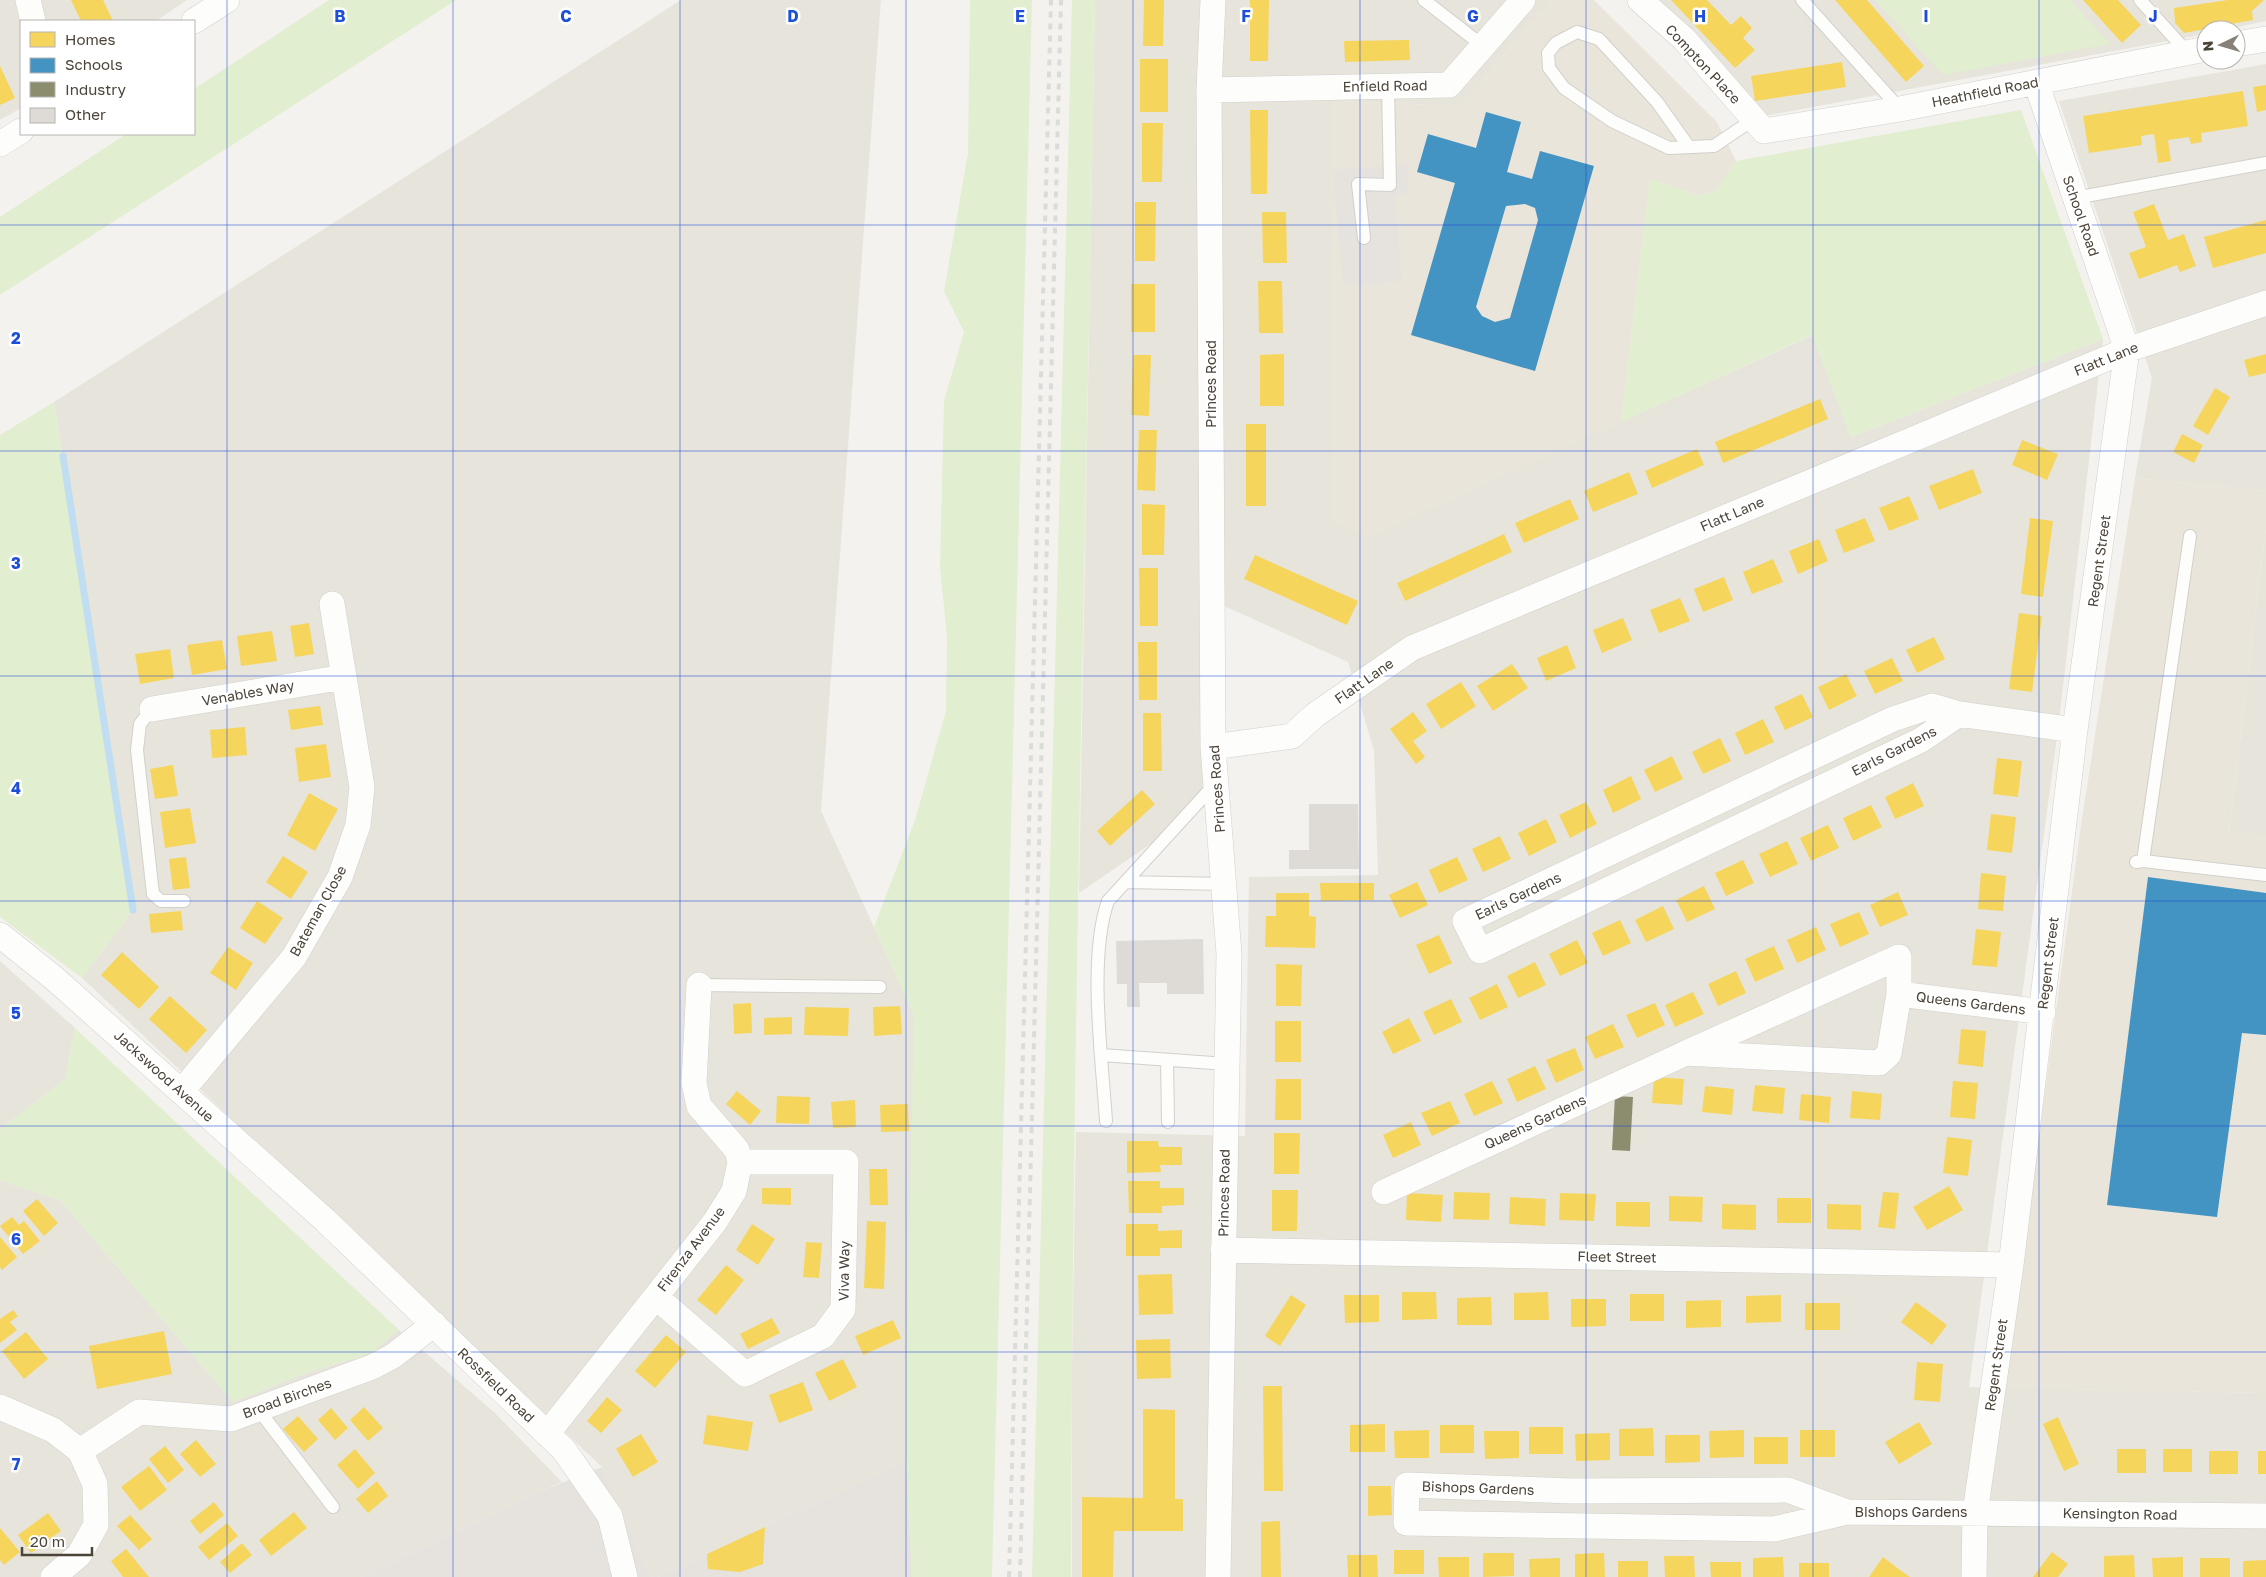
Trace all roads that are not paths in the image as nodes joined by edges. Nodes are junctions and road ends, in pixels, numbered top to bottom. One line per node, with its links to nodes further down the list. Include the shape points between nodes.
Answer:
1 (28, 0): 9 (street)
2 (227, 0): 10 (street)
3 (1213, 0): 18 (street, Princes Road)
4 (1424, 0): 13 (lane)
5 (1523, 0): 13 (street, Enfield Road)
6 (1640, 0): 20 (street, Compton Place, via 1684,39)
7 (1802, 0): 19 (lane)
8 (2140, 0): 14 (lane)
9 (33, 20)
10 (195, 20)
11 (2266, 39): 12 (street)
12 (2246, 42)
13 (1483, 46): 17 (street, Enfield Road, via 1449,85)
14 (2196, 49)
15 (2196, 50): 16 (street, Heathfield Road)
16 (2036, 82): 19 (street, Heathfield Road); 25 (street, School Road)
17 (1388, 86): 18 (street, Enfield Road); 26 (lane, via 1390,185 1358,184)
18 (1209, 90): 35 (street, Princes Road)
19 (1900, 109): 20 (street, Heathfield Road)
20 (1759, 125): 23 (lane, via 1714,146)
21 (20, 132): 22 (street)
22 (0, 144)
23 (1689, 147): 23 (lane, via 1669,148 1612,121 1564,88 1549,68 1548,53 1556,43 1577,32 1599,39 1657,102)
24 (2266, 163): 25 (lane)
25 (2075, 198): 28 (street, School Road)
26 (1364, 238)
27 (2266, 303): 28 (street, Flatt Lane)
28 (2127, 350): 34 (street, Regent Street); 35 (street, Flatt Lane, via 1412,648 1315,715 1292,736)
29 (2190, 536): 39 (lane, via 2140,862)
30 (332, 604): 31 (street, Bateman Close)
31 (344, 677): 32 (street, Venables Way); 52 (street, Bateman Close, via 362,787 358,825 340,877 294,957)
32 (152, 709): 42 (lane, via 140,724 137,750 153,894 160,901)
33 (1959, 714): 34 (street, Earls Gardens); 37 (street, Earls Gardens, via 1932,706 1893,719); 38 (street, Earls Gardens, via 1921,740)
34 (2075, 730): 47 (street, Regent Street)
35 (1213, 747): 36 (street, Princes Road)
36 (1216, 784): 40 (lane); 41 (street, Princes Road)
37 (1679, 820): 38 (street); 38 (street, Earls Gardens, via 1465,921 1480,951)
38 (1692, 849)
39 (2266, 875)
40 (1125, 882): 41 (lane); 49 (lane, via 1108,901 1101,920 1098,986)
41 (1225, 884): 51 (street, Princes Road, via 1229,954)
42 (184, 901)
43 (0, 935): 52 (street, Jackswood Avenue, via 55,979)
44 (699, 985): 45 (lane); 55 (street, via 694,1083 699,1106 737,1150)
45 (880, 987)
46 (1898, 994): 47 (street, Queens Gardens); 48 (street, Queens Gardens, via 1889,1054 1879,1064); 48 (street, Queens Gardens, via 1899,956)
47 (2043, 1012): 59 (street, Regent Street)
48 (1686, 1053): 56 (street, Queens Gardens)
49 (1101, 1055): 50 (lane); 53 (lane)
50 (1167, 1060): 51 (lane); 54 (lane)
51 (1227, 1064): 58 (street, Princes Road)
52 (181, 1092): 57 (street, Jackswood Avenue)
53 (1106, 1121)
54 (1168, 1122)
55 (740, 1162): 60 (street, Firenza Avenue, via 734,1190 714,1222); 60 (street, Viva Way, via 846,1162 843,1309 823,1336 745,1374)
56 (1384, 1192)
57 (326, 1220): 61 (street, Rossfield Road)
58 (1223, 1250): 59 (street, Fleet Street); 74 (street, Princes Road)
59 (2010, 1265): 69 (street, Regent Street)
60 (656, 1297): 64 (street, Firenza Avenue)
61 (434, 1324): 63 (street, Broad Birches, via 393,1356 372,1367); 64 (street, Rossfield Road)
62 (0, 1407): 65 (street, via 53,1430)
63 (258, 1409): 65 (street, Broad Birches, via 231,1419 139,1412); 67 (lane)
64 (547, 1434): 73 (street, Rossfield Road, via 564,1450 610,1516)
65 (80, 1451): 72 (street, via 95,1484 96,1525 79,1555)
66 (1572, 1491): 68 (street, Bishops Gardens, via 1788,1490); 71 (street); 71 (street, Bishops Gardens, via 1407,1486 1406,1524)
67 (333, 1507)
68 (1847, 1512): 69 (street, Bishops Gardens); 71 (street, Bishops Gardens, via 1774,1529)
69 (1975, 1513): 70 (street, Kensington Road); 75 (street, Regent Street)
70 (2266, 1516)
71 (1571, 1527)
72 (53, 1577)
73 (625, 1577)
74 (1218, 1577)
75 (1974, 1577)

